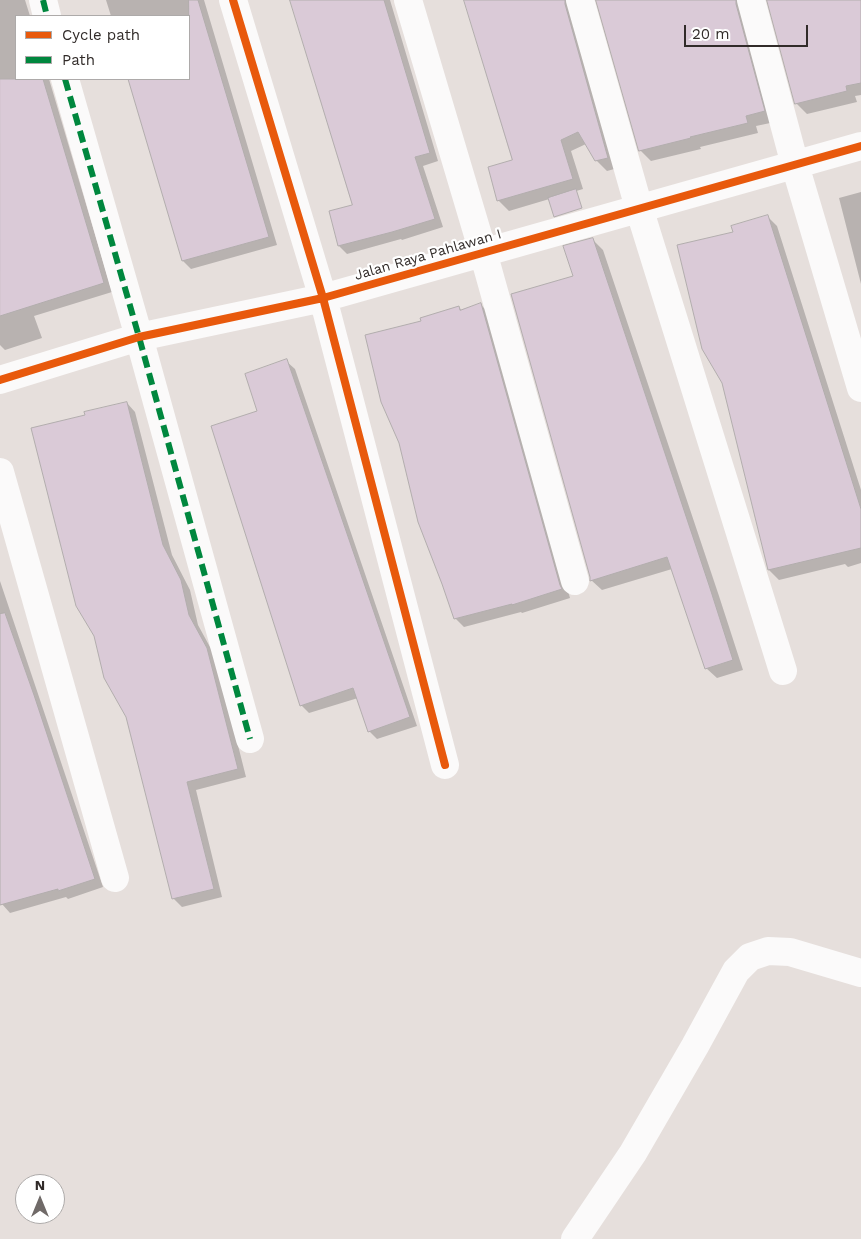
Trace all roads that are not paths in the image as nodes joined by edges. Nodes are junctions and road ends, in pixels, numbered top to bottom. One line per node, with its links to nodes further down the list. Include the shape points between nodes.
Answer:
1 (43, 0): 6 (street)
2 (233, 0): 12 (street)
3 (408, 0): 11 (street)
4 (580, 0): 10 (street)
5 (751, 0): 9 (street)
6 (47, 15)
7 (65, 80): 13 (street)
8 (861, 146): 9 (street, Jalan Raya Pahlawan I)
9 (795, 165): 10 (street, Jalan Raya Pahlawan I); 15 (street)
10 (639, 208): 11 (street, Jalan Raya Pahlawan I); 18 (street)
11 (483, 252): 12 (street, Jalan Raya Pahlawan I); 17 (street)
12 (323, 298): 13 (street, Jalan Raya Pahlawan I); 20 (street)
13 (139, 337): 14 (street, Jalan Raya Pahlawan I); 19 (street)
14 (0, 380)
15 (861, 388)
16 (0, 472): 21 (street)
17 (575, 581)
18 (783, 671)
19 (250, 739)
20 (445, 764)
21 (115, 878)
22 (861, 973): 23 (street, via 790,952 768,951 750,957 736,971 633,1153)
23 (575, 1239)

